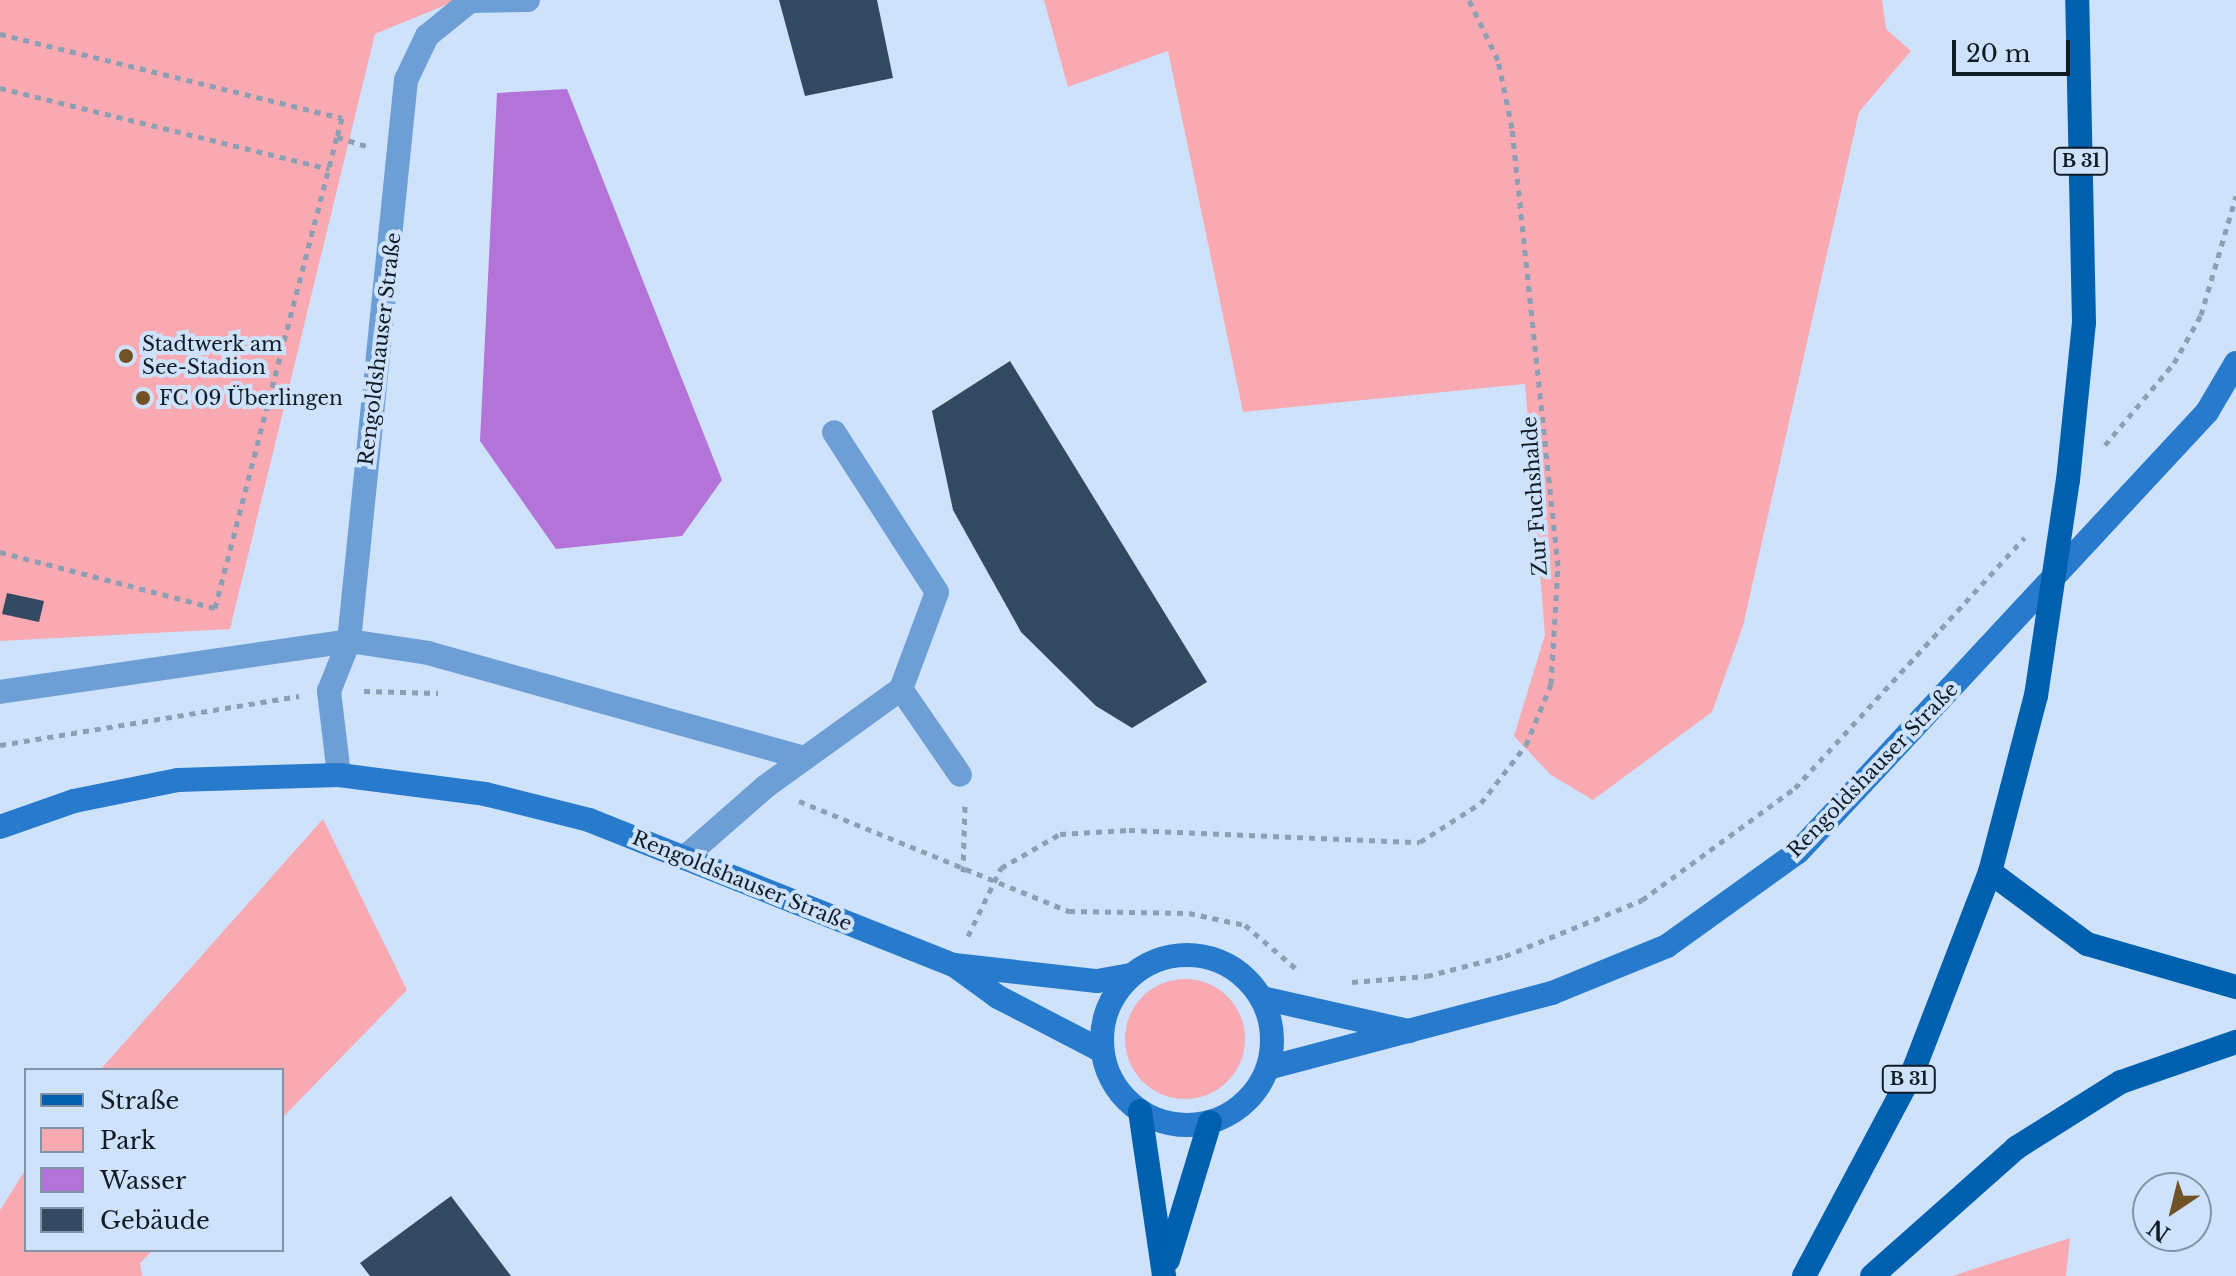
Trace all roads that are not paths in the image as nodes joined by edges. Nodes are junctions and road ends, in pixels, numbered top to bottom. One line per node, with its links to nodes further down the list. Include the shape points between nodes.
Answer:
1 (528, 0): 7 (lane, Rengoldshauser Straße, via 470,1 427,36 406,80)
2 (2077, 0): 15 (main road, B 31, bridge, via 2084,323 2068,480 2036,696)
3 (2236, 363): 5 (street, Rengoldshauser Straße)
4 (2236, 400): 5 (street, Rengoldshauser Straße)
5 (2207, 412): 20 (street, Rengoldshauser Straße, via 1798,852 1667,946 1552,993)
6 (834, 432): 8 (lane, via 937,592)
7 (349, 641): 9 (lane); 10 (lane, via 428,653); 11 (lane, Rengoldshauser Straße, via 329,691)
8 (901, 689): 10 (lane); 12 (lane)
9 (0, 692)
10 (805, 758): 14 (lane)
11 (339, 775): 13 (street, Rengoldshauser Straße, via 178,780 74,801); 14 (street, Rengoldshauser Straße, via 485,794 589,820)
12 (960, 775)
13 (0, 827)
14 (684, 858): 16 (street, Rengoldshauser Straße)
15 (1990, 872): 18 (main road, via 2087,944); 27 (main road, B 31, via 1914,1069)
16 (954, 965): 17 (street, Rengoldshauser Straße, via 1097,981); 22 (street, Rengoldshauser Straße, via 998,997)
17 (1130, 975): 19 (street, Rengoldshauser Straße, via 1148,963 1191,954 1232,967); 22 (street, via 1108,1010)
18 (2236, 987)
19 (1262, 998): 20 (street, Rengoldshauser Straße); 23 (street, Rengoldshauser Straße, via 1273,1032)
20 (1415, 1032): 23 (street, Rengoldshauser Straße)
21 (2236, 1042): 28 (main road, via 2121,1082 2016,1148)
22 (1102, 1051): 24 (street, Rengoldshauser Straße, via 1114,1085)
23 (1268, 1068): 25 (street, Rengoldshauser Straße, via 1246,1103)
24 (1140, 1111): 25 (street, Rengoldshauser Straße, via 1174,1124); 26 (main road)
25 (1210, 1122): 26 (main road)
26 (1164, 1273)
27 (1804, 1276)
28 (1872, 1276)

